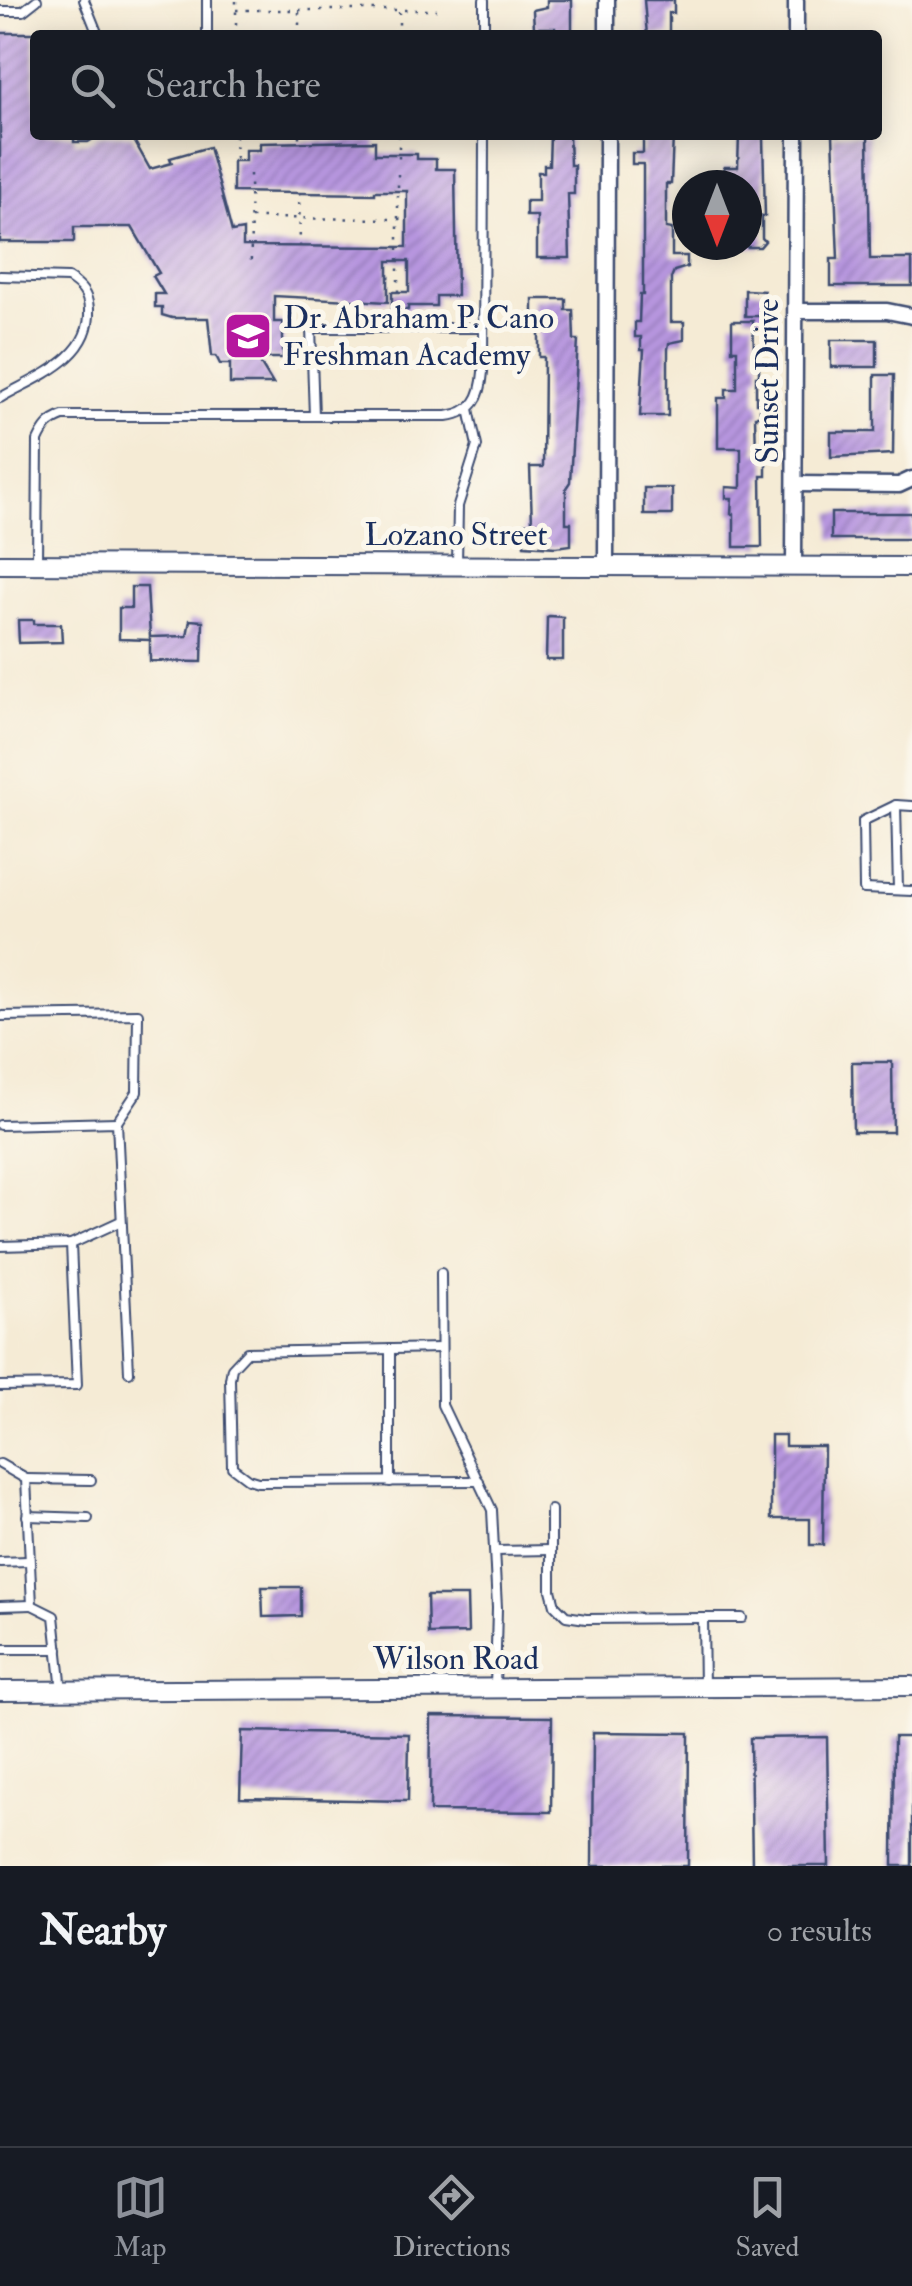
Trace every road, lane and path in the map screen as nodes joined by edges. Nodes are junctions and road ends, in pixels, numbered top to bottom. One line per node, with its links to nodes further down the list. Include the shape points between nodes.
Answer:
1 (37, 0): 12 (lane, via 23,11)
2 (84, 0): 13 (lane)
3 (206, 0): 14 (lane)
4 (236, 0): 8 (path)
5 (484, 0): 18 (lane)
6 (607, 0): 19 (street)
7 (796, 0): 20 (street)
8 (236, 10): 9 (path); 15 (path)
9 (299, 10): 10 (path); 16 (path)
10 (399, 10): 11 (path); 17 (path)
11 (437, 10)
12 (0, 11)
13 (96, 30)
14 (206, 30)
15 (236, 30)
16 (299, 30)
17 (399, 30)
18 (484, 30)
19 (607, 30)
20 (796, 30)
21 (236, 140): 26 (path)
22 (398, 140): 27 (path)
23 (484, 140): 43 (lane)
24 (607, 140): 52 (street)
25 (796, 140): 41 (street, Sunset Drive)
26 (236, 161)
27 (399, 163)
28 (398, 173): 33 (path)
29 (250, 174): 31 (path)
30 (299, 192): 32 (path)
31 (251, 218): 32 (path); 36 (path)
32 (300, 219): 33 (path); 35 (path)
33 (398, 219): 34 (path); 39 (path)
34 (407, 219)
35 (300, 246)
36 (251, 265)
37 (0, 276): 44 (lane, via 68,278 86,293 90,314 85,339 72,356)
38 (388, 277): 39 (path)
39 (398, 277): 40 (path)
40 (398, 292)
41 (796, 311): 42 (street); 48 (street, Sunset Drive)
42 (912, 316)
43 (484, 328): 45 (lane, via 482,382); 46 (lane, via 311,328)
44 (0, 398)
45 (469, 410): 46 (lane, via 447,416); 51 (lane, via 478,446 458,506)
46 (314, 416): 50 (lane, via 55,419 38,441)
47 (912, 480): 48 (street)
48 (796, 484): 53 (street, Sunset Drive)
49 (0, 564): 50 (street, Lozano Street)
50 (36, 564): 51 (street, Lozano Street)
51 (456, 565): 52 (street, Lozano Street)
52 (606, 566): 53 (street, Lozano Street)
53 (794, 566): 54 (street, Lozano Street)
54 (912, 567)
55 (896, 806): 56 (lane); 57 (lane); 57 (lane, via 863,821 864,889)
56 (912, 806)
57 (898, 890): 58 (lane)
58 (912, 891)
59 (0, 1016): 60 (lane, via 138,1014 137,1092)
60 (117, 1122): 61 (lane); 62 (lane)
61 (0, 1124)
62 (122, 1222): 63 (lane); 68 (lane)
63 (71, 1244): 64 (lane); 69 (lane, via 77,1385)
64 (0, 1246)
65 (441, 1273): 66 (lane)
66 (441, 1348): 67 (lane); 74 (lane, via 442,1405)
67 (390, 1349): 73 (lane); 73 (lane, via 257,1349 238,1359 230,1380 231,1458 239,1474 258,1482)
68 (129, 1372)
69 (0, 1386)
70 (0, 1464): 71 (lane)
71 (26, 1480): 72 (lane); 76 (lane)
72 (90, 1480)
73 (390, 1482): 74 (lane)
74 (480, 1482): 79 (lane, via 492,1510)
75 (551, 1510): 78 (lane)
76 (27, 1516): 77 (lane); 80 (lane)
77 (88, 1518)
78 (551, 1550): 79 (lane); 84 (lane, via 552,1599 566,1616)
79 (496, 1551): 89 (lane)
80 (28, 1561): 81 (lane); 82 (lane)
81 (0, 1562)
82 (32, 1605): 83 (lane); 87 (lane, via 54,1616)
83 (0, 1606)
84 (704, 1618): 85 (lane); 90 (lane)
85 (742, 1618)
86 (0, 1649): 87 (lane)
87 (58, 1649): 92 (lane)
88 (912, 1686): 90 (street, Wilson Road)
89 (495, 1688): 90 (street, Wilson Road); 92 (street, Wilson Road)
90 (704, 1688)
91 (0, 1691): 92 (street, Wilson Road)
92 (62, 1691)

